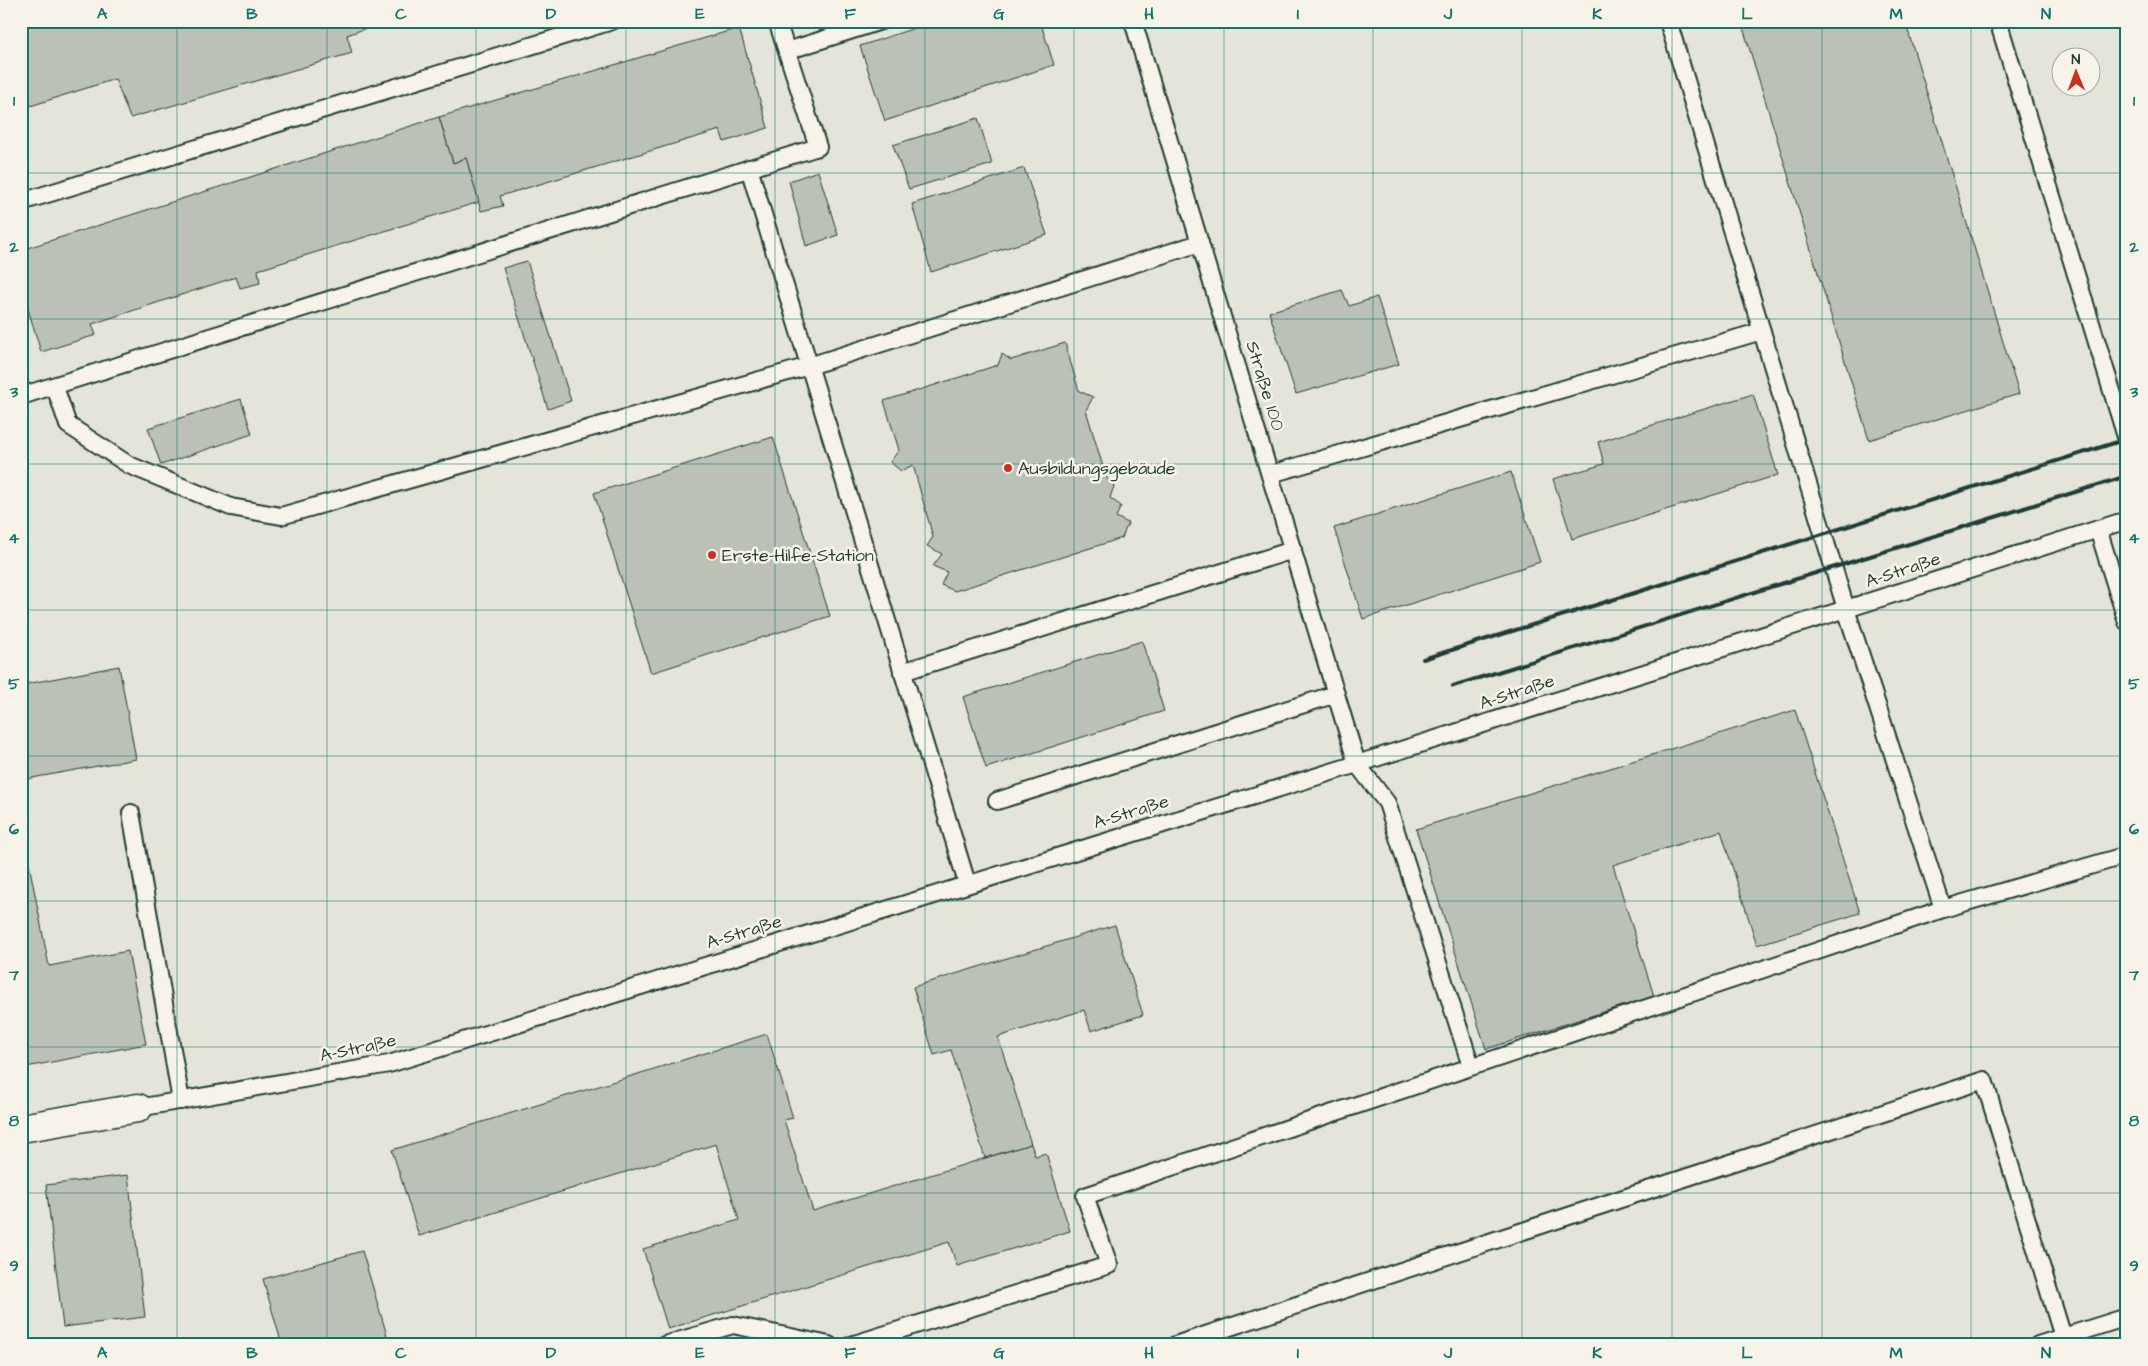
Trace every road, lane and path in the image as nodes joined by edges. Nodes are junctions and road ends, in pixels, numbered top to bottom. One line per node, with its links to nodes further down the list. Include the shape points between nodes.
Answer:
1 (612, 21): 9 (lane)
2 (778, 21): 7 (lane)
3 (881, 21): 7 (lane)
4 (1133, 21): 10 (lane, Straße 100)
5 (1668, 21): 11 (lane)
6 (1998, 21): 15 (lane)
7 (787, 51): 8 (lane, via 818,147)
8 (749, 168): 12 (lane); 13 (lane)
9 (21, 202)
10 (1200, 242): 12 (lane); 16 (lane, Straße 100)
11 (1762, 331): 16 (lane); 20 (lane)
12 (809, 366): 13 (lane, via 281,516 231,507 129,466 68,425); 22 (lane)
13 (55, 387): 14 (lane)
14 (21, 396)
15 (2127, 440)
16 (1271, 474): 19 (lane, Straße 100)
17 (2127, 520): 18 (lane, A-Straße)
18 (2098, 529): 20 (lane, A-Straße); 21 (lane)
19 (1293, 550): 22 (lane); 23 (lane, Straße 100)
20 (1846, 609): 24 (lane, A-Straße); 29 (lane)
21 (2127, 622)
22 (902, 672): 28 (lane)
23 (1336, 694): 24 (lane, Straße 100); 25 (lane)
24 (1357, 764): 28 (lane, A-Straße); 30 (lane, via 1387,803)
25 (997, 801)
26 (131, 813): 31 (lane)
27 (2127, 855): 29 (lane)
28 (967, 883): 31 (lane, A-Straße, via 389,1064)
29 (1943, 909): 30 (lane)
30 (1471, 1066): 38 (lane, via 1085,1196 1109,1265)
31 (181, 1100): 32 (lane, A-Straße)
32 (138, 1108): 33 (street)
33 (21, 1128)
34 (2127, 1317): 35 (lane)
35 (2063, 1337): 39 (lane, via 1984,1080); 40 (lane)
36 (664, 1345): 37 (lane, via 734,1325)
37 (829, 1345)
38 (851, 1345)
39 (1175, 1345)
40 (2038, 1345)

